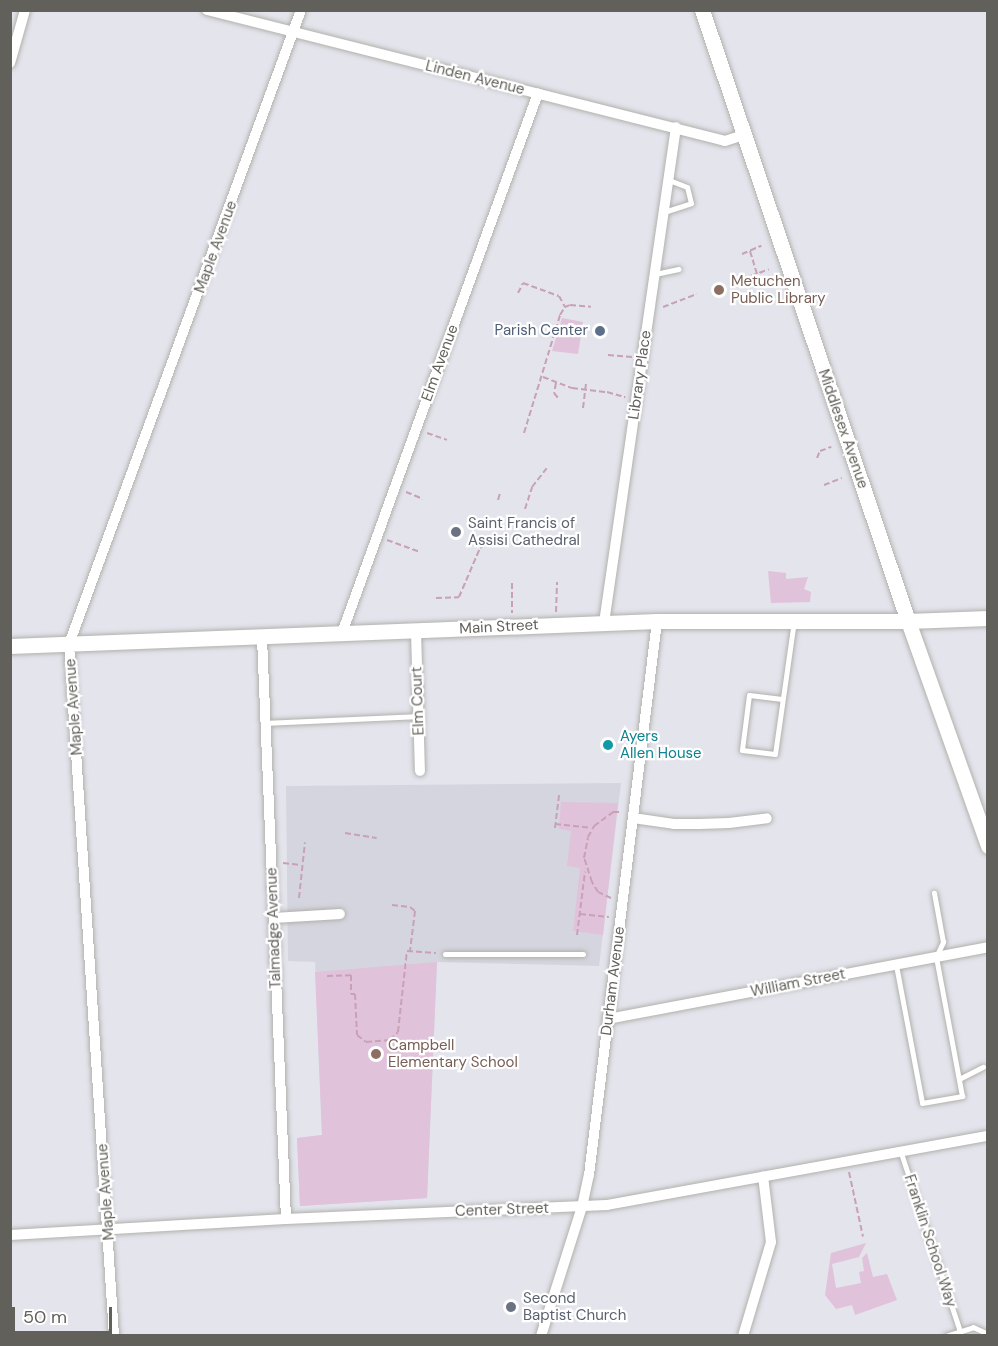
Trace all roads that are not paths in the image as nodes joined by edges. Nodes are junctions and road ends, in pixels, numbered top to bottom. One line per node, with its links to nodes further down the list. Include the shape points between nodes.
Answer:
1 (25, 10): 6 (street)
2 (207, 10): 5 (street, Linden Avenue)
3 (301, 10): 5 (street, Maple Avenue)
4 (702, 10): 9 (main road, Middlesex Avenue)
5 (294, 33): 7 (street, Linden Avenue); 22 (street, Maple Avenue)
6 (10, 63)
7 (538, 93): 8 (street, Linden Avenue); 20 (street, Elm Avenue)
8 (676, 127): 9 (street, Linden Avenue, via 725,141); 10 (street, Library Place)
9 (743, 135): 17 (main road, Middlesex Avenue)
10 (669, 180): 11 (street, Library Place); 11 (lane, via 687,188 691,203)
11 (664, 212): 13 (street, Library Place)
12 (678, 269): 13 (lane)
13 (655, 274): 18 (street, Library Place)
14 (987, 618): 17 (main road, Main Street)
15 (657, 621): 16 (main road, Main Street); 18 (main road, Main Street); 28 (street, Durham Avenue)
16 (794, 621): 17 (main road, Main Street); 24 (lane)
17 (908, 621): 30 (main road, Middlesex Avenue)
18 (604, 623): 19 (main road, Main Street)
19 (416, 631): 20 (main road, Main Street); 25 (street, Elm Court)
20 (342, 633): 21 (main road, Main Street)
21 (262, 637): 22 (main road, Main Street); 26 (street, Talmadge Avenue)
22 (69, 644): 23 (main road, Main Street); 48 (street, Maple Avenue)
23 (10, 646)
24 (782, 699): 24 (lane, via 749,695 742,750 775,754)
25 (418, 716): 26 (lane); 27 (street, Elm Court)
26 (266, 723): 34 (street, Talmadge Avenue)
27 (420, 771)
28 (633, 815): 29 (street, via 674,824 729,824); 40 (street, Durham Avenue)
29 (767, 818)
30 (983, 819): 31 (main road, Middlesex Avenue)
31 (987, 846)
32 (934, 893): 38 (lane, via 943,942)
33 (340, 914): 34 (street)
34 (274, 918): 47 (street, Talmadge Avenue)
35 (987, 947): 38 (street, William Street)
36 (445, 954): 37 (lane)
37 (583, 954)
38 (936, 957): 39 (street, William Street); 42 (lane)
39 (896, 965): 40 (street, William Street); 42 (lane, via 922,1103 962,1096)
40 (608, 1019): 46 (street, Durham Avenue)
41 (983, 1067): 42 (lane)
42 (958, 1079)
43 (987, 1136): 44 (street, Center Street)
44 (900, 1150): 45 (street, Center Street); 50 (lane, Franklin School Way)
45 (763, 1176): 46 (street, Center Street); 54 (street, via 771,1242)
46 (582, 1207): 47 (street, Center Street); 53 (street, Durham Avenue)
47 (286, 1219): 48 (street, Center Street)
48 (108, 1229): 49 (street, Center Street); 52 (street, Maple Avenue)
49 (10, 1235)
50 (960, 1331): 51 (lane, via 973,1327); 55 (lane)
51 (987, 1334)
52 (114, 1335)
53 (541, 1335)
54 (743, 1335)
55 (946, 1335)

